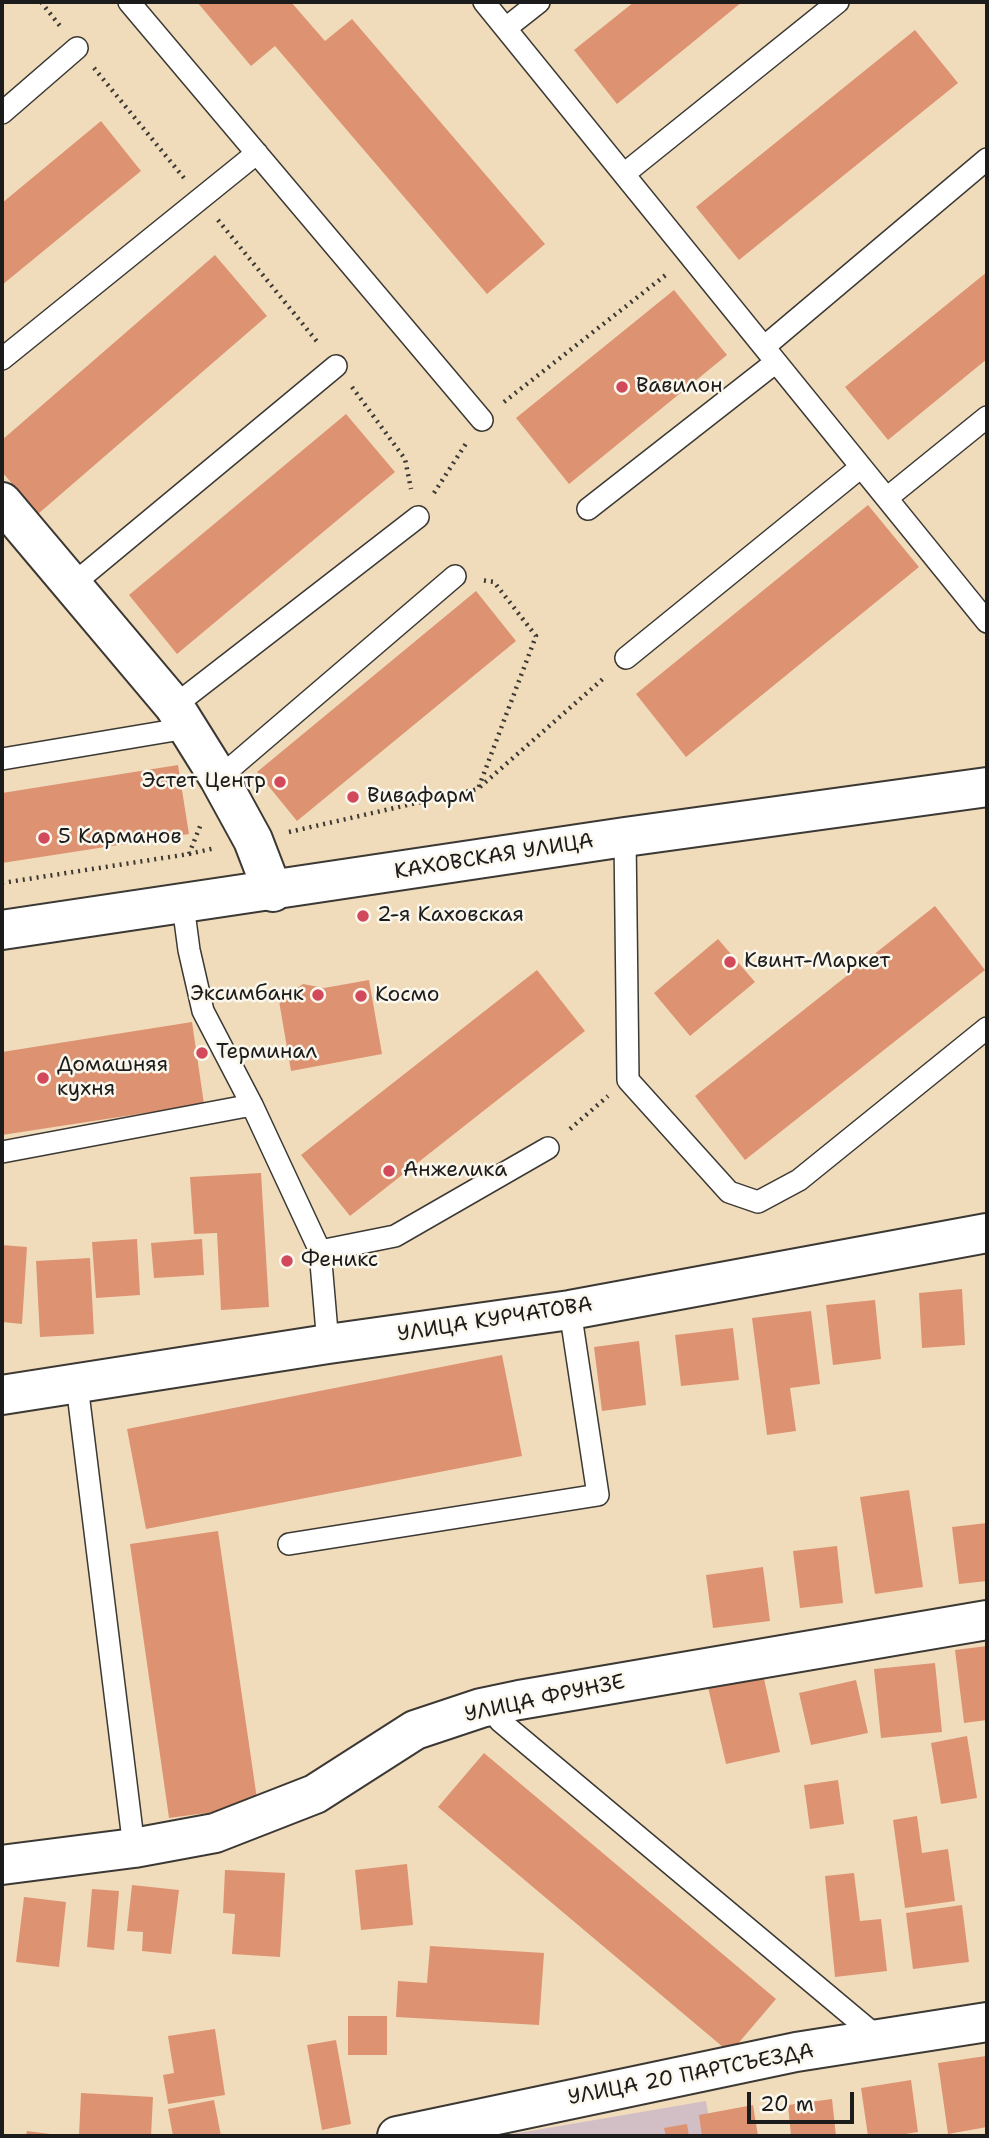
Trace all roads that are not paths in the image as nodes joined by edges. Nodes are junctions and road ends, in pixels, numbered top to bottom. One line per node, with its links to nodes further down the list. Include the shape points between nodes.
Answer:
1 (130, 2): 8 (lane)
2 (484, 2): 5 (lane)
3 (539, 2): 5 (lane)
4 (838, 2): 10 (lane)
5 (506, 29): 10 (lane)
6 (77, 48): 7 (lane)
7 (2, 113)
8 (257, 153): 12 (lane); 15 (lane)
9 (987, 159): 11 (lane)
10 (624, 174): 11 (lane)
11 (770, 354): 16 (lane); 19 (lane)
12 (2, 359)
13 (336, 366): 22 (lane)
14 (987, 417): 17 (lane)
15 (482, 420)
16 (861, 467): 17 (lane); 24 (lane)
17 (887, 498): 23 (lane)
18 (2, 502): 22 (street)
19 (588, 509)
20 (418, 517): 25 (lane)
21 (455, 576): 27 (lane)
22 (72, 585): 25 (street)
23 (987, 622)
24 (626, 658)
25 (180, 717): 26 (lane); 27 (street)
26 (2, 759)
27 (219, 778): 30 (street, via 253,840)
28 (987, 787): 29 (street, КАХОВСКАЯ УЛИЦА)
29 (625, 837): 30 (street, КАХОВСКАЯ УЛИЦА); 33 (lane, via 628,1080 729,1192 758,1202 799,1180)
30 (273, 891): 31 (street, КАХОВСКАЯ УЛИЦА)
31 (183, 905): 32 (street, КАХОВСКАЯ УЛИЦА); 34 (lane, via 203,1011)
32 (2, 930)
33 (987, 1028)
34 (253, 1105): 36 (lane); 38 (lane)
35 (548, 1148): 38 (lane, via 395,1236)
36 (2, 1152)
37 (987, 1233): 39 (street, УЛИЦА КУРЧАТОВА)
38 (320, 1251): 40 (lane)
39 (570, 1310): 40 (street, УЛИЦА КУРЧАТОВА); 43 (lane, via 598,1494)
40 (328, 1344): 41 (street, УЛИЦА КУРЧАТОВА)
41 (77, 1385): 42 (street, УЛИЦА КУРЧАТОВА); 46 (lane)
42 (2, 1395)
43 (289, 1544)
44 (987, 1620): 46 (street, УЛИЦА ФРУНЗЕ, via 481,1708 415,1730 316,1794 215,1833)
45 (500, 1721): 49 (lane)
46 (134, 1847): 47 (street, УЛИЦА ФРУНЗЕ)
47 (2, 1865)
48 (987, 2022): 49 (street, УЛИЦА 20 ПАРТСЪЕЗДА)
49 (881, 2040): 50 (street, УЛИЦА 20 ПАРТСЪЕЗДА, via 796,2052)
50 (397, 2136)

